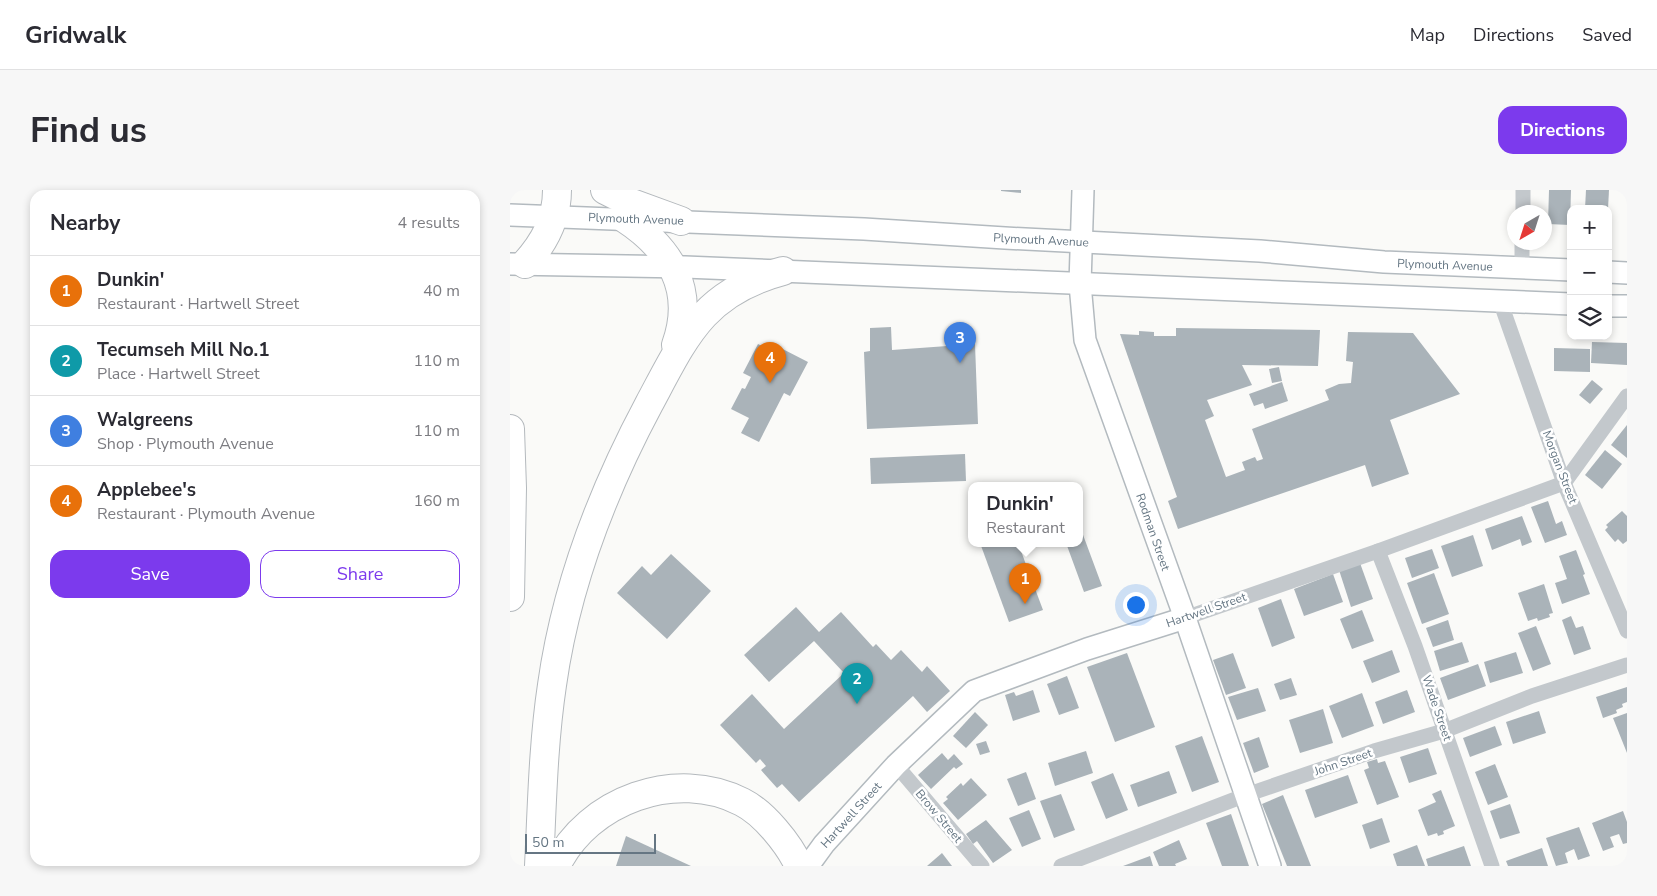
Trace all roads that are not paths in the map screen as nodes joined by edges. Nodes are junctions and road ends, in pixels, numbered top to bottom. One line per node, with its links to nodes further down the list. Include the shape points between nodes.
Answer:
1 (605, 190): 8 (highway)
2 (1083, 190): 9 (main road, Rodman Street)
3 (1523, 190): 5 (street)
4 (556, 203): 6 (main road, Plymouth Avenue); 7 (main road, Plymouth Avenue); 11 (highway, via 541,243)
5 (1523, 205)
6 (510, 215)
7 (624, 218): 8 (main road, Plymouth Avenue); 12 (highway, via 658,245)
8 (680, 221): 9 (main road, Plymouth Avenue)
9 (1081, 242): 13 (main road, Plymouth Avenue); 18 (main road, Rodman Street)
10 (1522, 250): 13 (street)
11 (517, 264): 12 (main road)
12 (673, 266): 15 (main road); 23 (highway, via 682,290 683,315)
13 (1522, 268): 14 (main road, Plymouth Avenue)
14 (1567, 270)
15 (783, 271): 18 (main road); 23 (highway, via 746,285 710,309 690,332)
16 (1612, 272): 17 (main road)
17 (1627, 273)
18 (1080, 284): 19 (main road); 29 (main road, Rodman Street, via 1085,340)
19 (1500, 301): 20 (main road); 26 (street, Morgan Street)
20 (1567, 304)
21 (1612, 306): 22 (main road)
22 (1627, 306)
23 (666, 374): 35 (highway, via 629,442 603,500 571,597 548,714)
24 (1627, 396): 26 (street)
25 (510, 429): 28 (highway)
26 (1564, 482): 27 (street, Hartwell Street); 30 (street, Morgan Street)
27 (1378, 551): 29 (street, Hartwell Street); 32 (street, Wade Street)
28 (510, 597)
29 (1185, 618): 33 (main road, Hartwell Street, via 1087,649 974,691); 34 (main road, Rodman Street)
30 (1627, 631)
31 (1627, 665): 32 (street, John Street, via 1532,696)
32 (1444, 731): 34 (street, John Street, via 1374,751); 42 (street, Wade Street)
33 (896, 765): 38 (main road, Hartwell Street); 39 (street, Brow Street)
34 (1246, 796): 40 (street, John Street); 41 (main road, Rodman Street)
35 (539, 866)
36 (556, 866): 37 (highway, via 576,836 608,810 650,792 680,789 712,792 744,802 783,840)
37 (799, 866)
38 (808, 866)
39 (982, 866)
40 (1061, 866)
41 (1270, 866)
42 (1492, 866)

